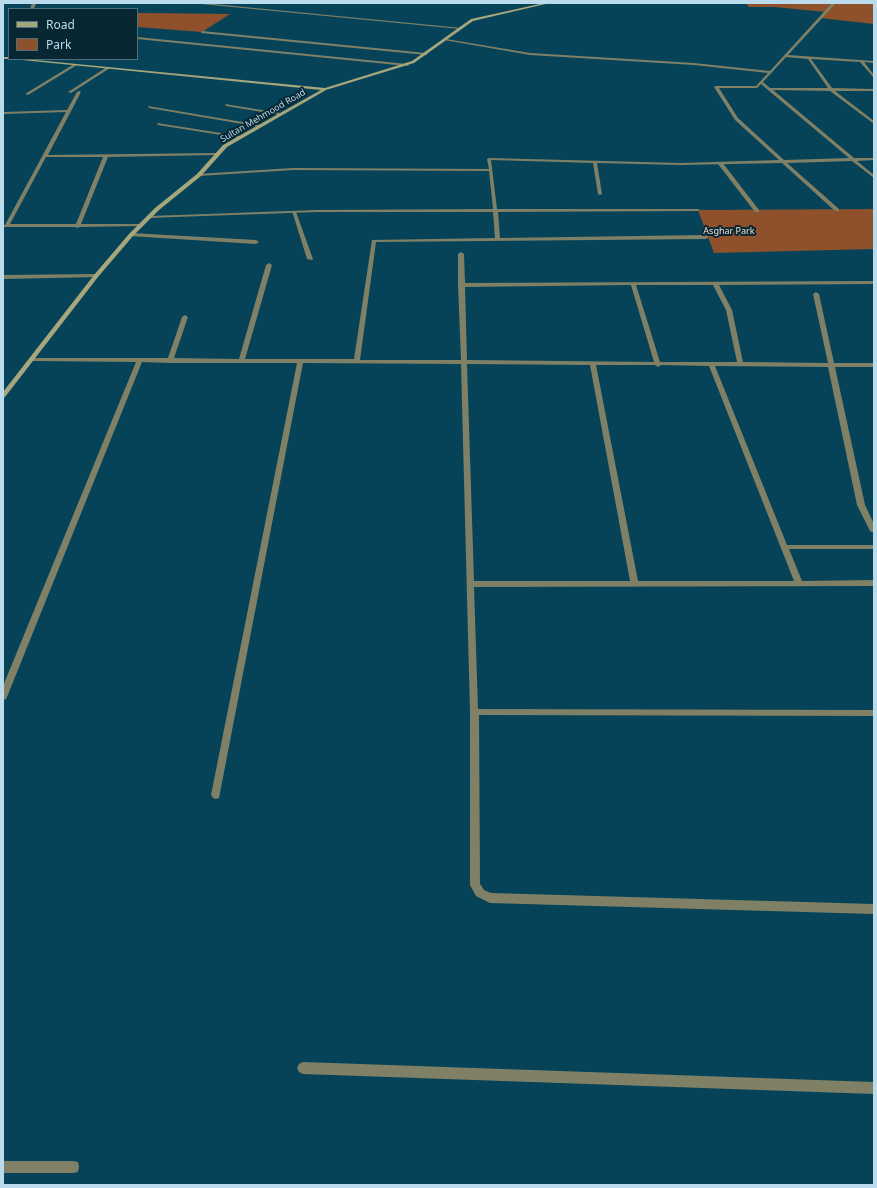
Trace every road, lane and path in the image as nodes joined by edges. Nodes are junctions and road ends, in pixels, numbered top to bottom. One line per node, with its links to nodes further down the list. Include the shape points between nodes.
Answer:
1 (3, 3): 2 (street)
2 (11, 3)
3 (193, 3): 6 (street)
4 (548, 3): 6 (street, Sultan Mehmood Road, via 472,20)
5 (834, 3): 11 (street)
6 (460, 28): 9 (street, Sultan Mehmood Road)
7 (202, 32): 10 (street)
8 (138, 38): 16 (street)
9 (446, 40): 10 (street, Sultan Mehmood Road); 19 (street, via 530,54 694,64)
10 (426, 54): 16 (street, Sultan Mehmood Road)
11 (785, 56): 12 (street); 19 (street)
12 (809, 58): 14 (street); 24 (street)
13 (24, 60): 17 (street)
14 (860, 61): 15 (street); 20 (street)
15 (874, 62)
16 (406, 64): 22 (street, Sultan Mehmood Road)
17 (75, 65): 18 (street); 28 (street)
18 (108, 68): 22 (street); 26 (street)
19 (771, 72): 21 (street)
20 (874, 77)
21 (762, 82): 23 (street); 43 (street, via 757,88 716,87 736,119)
22 (325, 89): 33 (street, Sultan Mehmood Road)
23 (770, 89): 24 (street); 41 (street)
24 (830, 89): 25 (street); 34 (street)
25 (874, 90)
26 (70, 92)
27 (79, 92): 31 (street)
28 (27, 94)
29 (226, 105): 33 (street)
30 (148, 107): 36 (street)
31 (69, 112): 32 (street); 40 (street)
32 (4, 114)
33 (280, 114): 36 (street, Sultan Mehmood Road)
34 (874, 123)
35 (158, 124): 37 (street)
36 (260, 126): 37 (street, Sultan Mehmood Road)
37 (240, 137): 38 (street, Sultan Mehmood Road)
38 (217, 154): 39 (street); 47 (street, Sultan Mehmood Road)
39 (106, 155): 40 (street); 58 (street)
40 (45, 156): 57 (street)
41 (853, 159): 42 (street); 43 (street); 48 (street)
42 (874, 159)
43 (783, 161): 45 (street); 52 (street)
44 (595, 162): 45 (street); 46 (street, via 489,159); 49 (street)
45 (720, 163): 53 (street)
46 (492, 170): 47 (street, via 293,169); 50 (street)
47 (199, 174): 55 (street, Sultan Mehmood Road)
48 (874, 177)
49 (600, 194)
50 (495, 210): 51 (street); 54 (street); 61 (street)
51 (698, 210)
52 (838, 210)
53 (757, 211)
54 (294, 212): 55 (street); 64 (street)
55 (150, 217): 56 (street, Sultan Mehmood Road)
56 (141, 225): 58 (street); 59 (street, Sultan Mehmood Road)
57 (5, 226): 58 (street)
58 (77, 226)
59 (131, 235): 62 (street); 66 (street, Sultan Mehmood Road)
60 (706, 237): 61 (street)
61 (498, 239): 79 (street, via 374,241)
62 (256, 242)
63 (461, 254): 71 (street)
64 (310, 258)
65 (269, 265): 77 (street)
66 (96, 276): 67 (street); 74 (street, Sultan Mehmood Road)
67 (3, 277)
68 (872, 282): 69 (street)
69 (715, 283): 70 (street); 84 (street, via 729,310)
70 (633, 284): 71 (street); 82 (street)
71 (462, 285): 80 (street)
72 (816, 294): 86 (street)
73 (185, 317): 76 (street)
74 (32, 360): 75 (street); 87 (street, Sultan Mehmood Road)
75 (139, 361): 76 (street); 95 (street)
76 (170, 361): 77 (street)
77 (241, 361): 78 (street)
78 (300, 362): 79 (street); 98 (street)
79 (357, 362): 80 (street)
80 (463, 363): 81 (street); 93 (street)
81 (593, 364): 82 (street); 94 (street)
82 (658, 364): 83 (street)
83 (712, 365): 84 (street); 89 (street)
84 (741, 365): 86 (street)
85 (874, 365): 86 (street)
86 (832, 366): 88 (street, via 861,504)
87 (3, 396)
88 (874, 531)
89 (784, 547): 90 (street); 91 (street)
90 (874, 547)
91 (799, 583): 92 (street); 94 (street)
92 (874, 583)
93 (470, 584): 94 (street); 96 (street)
94 (635, 584)
95 (3, 697)
96 (474, 712): 97 (street); 99 (street, via 475,885 480,893 490,898)
97 (874, 713)
98 (216, 795)
99 (874, 909)
100 (303, 1068): 101 (street)
101 (874, 1088)
102 (3, 1167): 103 (street)
103 (73, 1167)

